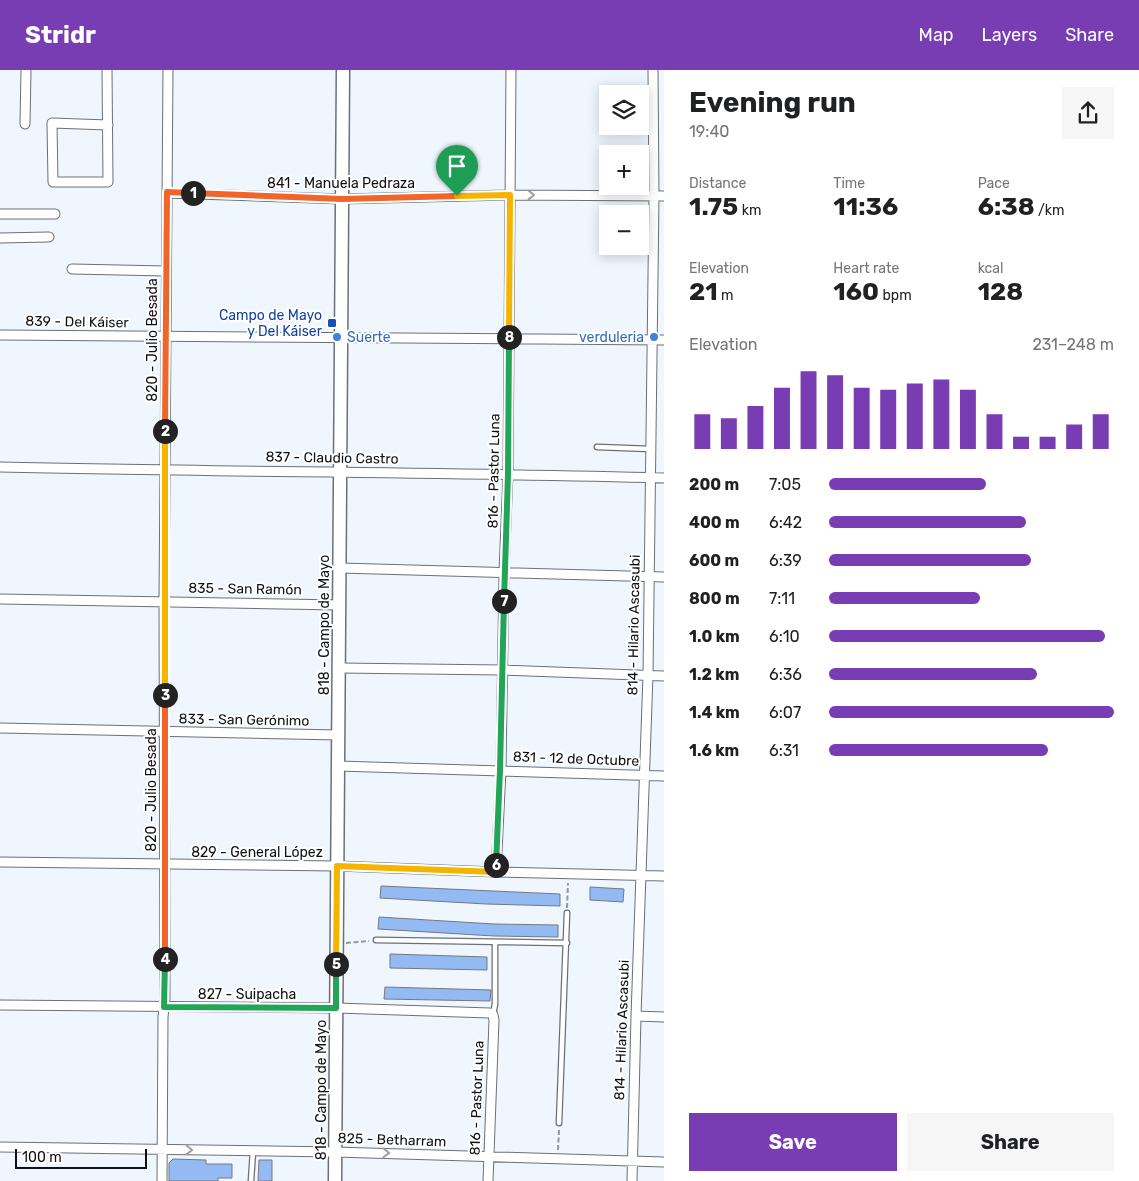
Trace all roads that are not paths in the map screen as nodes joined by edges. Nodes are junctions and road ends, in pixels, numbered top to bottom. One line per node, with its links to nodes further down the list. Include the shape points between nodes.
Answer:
1 (26, 70): 7 (street)
2 (107, 70): 8 (street)
3 (168, 70): 9 (street, 820 - Julio Besada)
4 (343, 70): 12 (street, 818 - Campo de Mayo)
5 (511, 70): 10 (street, 816 - Pastor Luna)
6 (653, 70): 11 (street, 814 - Hilario Ascasubi)
7 (25, 124)
8 (108, 125): 8 (street, via 108,182 53,182 52,123)
9 (167, 192): 12 (street, 841 - Manuela Pedraza); 18 (street, 820 - Julio Besada)
10 (510, 195): 11 (street, 841 - Manuela Pedraza, one-way to 11); 12 (street, 841 - Manuela Pedraza); 21 (street, 816 - Pastor Luna)
11 (659, 196): 23 (street, 814 - Hilario Ascasubi)
12 (342, 199): 22 (street, 818 - Campo de Mayo)
13 (0, 214): 14 (street)
14 (55, 214)
15 (0, 238): 16 (street)
16 (49, 238)
17 (72, 269): 18 (street)
18 (166, 271): 20 (street, 820 - Julio Besada)
19 (0, 335): 20 (street, 839 - Del Káiser)
20 (166, 337): 22 (street, 839 - Del Káiser); 28 (street, 820 - Julio Besada)
21 (509, 338): 22 (street, 839 - Del Káiser); 23 (street, 839 - Del Káiser); 30 (street, 816 - Pastor Luna)
22 (341, 339): 29 (street, 818 - Campo de Mayo)
23 (652, 340): 24 (street, 839 - Del Káiser); 26 (street, 814 - Hilario Ascasubi)
24 (664, 340)
25 (597, 447): 26 (lane)
26 (651, 449): 31 (street, 814 - Hilario Ascasubi)
27 (0, 467): 28 (street, 837 - Claudio Castro)
28 (165, 470): 29 (street, 837 - Claudio Castro); 38 (street, 820 - Julio Besada)
29 (341, 471): 30 (street, 837 - Claudio Castro); 33 (street, 818 - Campo de Mayo)
30 (508, 474): 31 (street, 837 - Claudio Castro); 34 (street, 816 - Pastor Luna)
31 (650, 478): 32 (street, 837 - Claudio Castro); 35 (street, 814 - Hilario Ascasubi)
32 (664, 478)
33 (340, 568): 34 (street); 39 (street, 818 - Campo de Mayo)
34 (504, 572): 35 (street); 41 (street, 816 - Pastor Luna)
35 (648, 577): 36 (street); 42 (street, 814 - Hilario Ascasubi)
36 (664, 577)
37 (0, 599): 38 (street, 835 - San Ramón)
38 (164, 601): 39 (street, 835 - San Ramón); 45 (street, 820 - Julio Besada)
39 (340, 605): 40 (street, 818 - Campo de Mayo)
40 (340, 668): 41 (street); 46 (street, 818 - Campo de Mayo)
41 (502, 670): 42 (street); 48 (street, 816 - Pastor Luna)
42 (648, 675): 43 (street); 49 (street, 814 - Hilario Ascasubi)
43 (664, 676)
44 (0, 728): 45 (street, 833 - San Gerónimo)
45 (165, 733): 46 (street, 833 - San Gerónimo); 52 (street, 820 - Julio Besada)
46 (338, 735): 47 (street, 818 - Campo de Mayo)
47 (338, 766): 48 (street, 831 - 12 de Octubre); 53 (street, 818 - Campo de Mayo)
48 (500, 770): 49 (street, 831 - 12 de Octubre); 54 (street, 816 - Pastor Luna)
49 (644, 775): 50 (street, 831 - 12 de Octubre); 55 (street, 814 - Hilario Ascasubi)
50 (664, 776)
51 (0, 862): 52 (street, 829 - General López)
52 (164, 865): 53 (street, 829 - General López); 62 (street, 820 - Julio Besada)
53 (337, 866): 54 (street, 829 - General López); 63 (street, 818 - Campo de Mayo)
54 (496, 872): 55 (street, 829 - General López)
55 (642, 876): 56 (street, 829 - General López); 65 (street, 814 - Hilario Ascasubi)
56 (664, 876)
57 (567, 913): 60 (lane)
58 (376, 940): 59 (lane)
59 (495, 943): 60 (lane); 64 (lane)
60 (567, 943): 67 (lane)
61 (0, 1005): 62 (street, 827 - Suipacha)
62 (164, 1007): 63 (street, 827 - Suipacha); 69 (street, 820 - Julio Besada)
63 (336, 1008): 64 (street, 827 - Suipacha); 71 (street, 818 - Campo de Mayo)
64 (493, 1015): 72 (street, 816 - Pastor Luna)
65 (636, 1016): 66 (street); 73 (street, 814 - Hilario Ascasubi)
66 (664, 1017)
67 (560, 1123)
68 (0, 1147): 69 (street, 825 - Betharram)
69 (162, 1150): 70 (street, 825 - Betharram, one-way to 70); 75 (street, 820 - Julio Besada)
70 (252, 1152): 71 (street, 825 - Betharram); 76 (lane)
71 (335, 1152): 72 (street, 825 - Betharram, one-way to 72); 77 (street, 818 - Campo de Mayo)
72 (489, 1156): 73 (street, 825 - Betharram); 78 (street, 816 - Pastor Luna)
73 (633, 1161): 74 (street, 825 - Betharram); 79 (street, 814 - Hilario Ascasubi)
74 (664, 1162)
75 (162, 1181)
76 (251, 1181)
77 (335, 1181)
78 (488, 1181)
79 (632, 1181)

